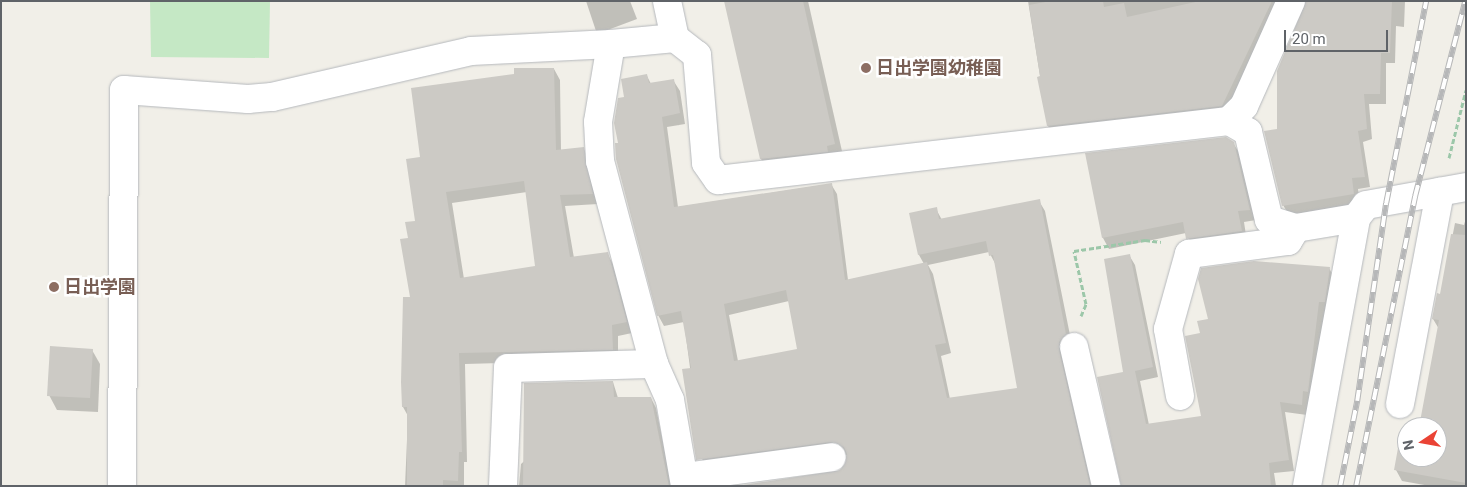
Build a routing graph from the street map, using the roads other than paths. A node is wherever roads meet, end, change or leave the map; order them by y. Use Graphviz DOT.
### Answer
graph roads {
  1 [pos="667,1"];
  2 [pos="1290,1"];
  3 [pos="675,38"];
  4 [pos="611,44"];
  5 [pos="1229,120"];
  6 [pos="1453,190"];
  7 [pos="1356,218"];
  8 [pos="1296,228"];
  9 [pos="1074,347"];
  10 [pos="654,364"];
  11 [pos="1180,396"];
  12 [pos="1400,404"];
  13 [pos="832,457"];
  14 [pos="685,481"];
  15 [pos="122,486"];
  16 [pos="503,486"];
  17 [pos="1106,486"];
  18 [pos="1307,486"];
  1 -- 3 [label="street"];
  2 -- 5 [label="street"];
  3 -- 4 [label="street"];
  3 -- 5 [label="street"];
  4 -- 10 [label="street"];
  4 -- 15 [label="street"];
  5 -- 8 [label="street"];
  6 -- 7 [label="street"];
  6 -- 12 [label="street"];
  7 -- 8 [label="street"];
  7 -- 18 [label="street"];
  8 -- 11 [label="street"];
  9 -- 17 [label="street"];
  10 -- 14 [label="street"];
  10 -- 16 [label="street"];
  13 -- 14 [label="street"];
}
